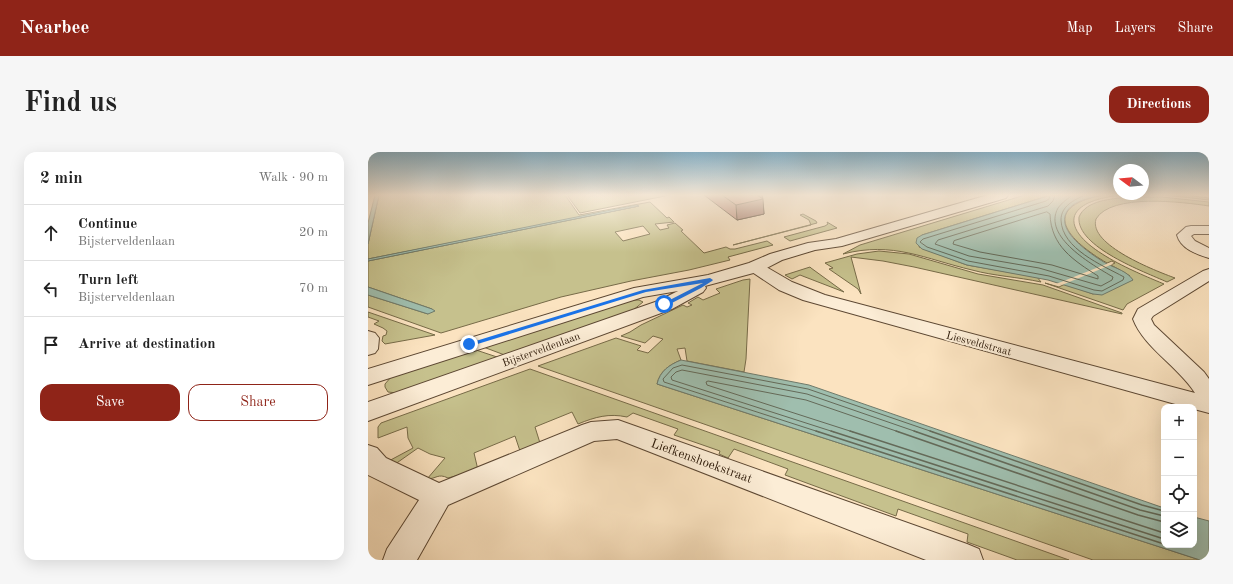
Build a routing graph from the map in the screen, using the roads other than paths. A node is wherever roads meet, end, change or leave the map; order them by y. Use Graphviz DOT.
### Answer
graph roads {
  1 [pos="937,214"];
  2 [pos="1209,230"];
  3 [pos="1209,253"];
  4 [pos="756,266"];
  5 [pos="1209,274"];
  6 [pos="710,280"];
  7 [pos="368,337"];
  8 [pos="368,349"];
  9 [pos="368,377"];
  10 [pos="1209,398"];
  11 [pos="1209,405"];
  12 [pos="368,412"];
  13 [pos="368,456"];
  14 [pos="438,496"];
  15 [pos="399,560"];
  16 [pos="967,560"];
  1 -- 4 [label="street, Bijsterveldenlaan"];
  2 -- 3 [label="street"];
  4 -- 6 [label="street, Bijsterveldenlaan"];
  4 -- 11 [label="street, Liesveldstraat"];
  5 -- 10 [label="street"];
  6 -- 9 [label="street, Bijsterveldenlaan"];
  6 -- 12 [label="street, Bijsterveldenlaan"];
  7 -- 8 [label="street"];
  13 -- 14 [label="street"];
  14 -- 15 [label="street"];
  14 -- 16 [label="street, Liefkenshoekstraat"];
}
